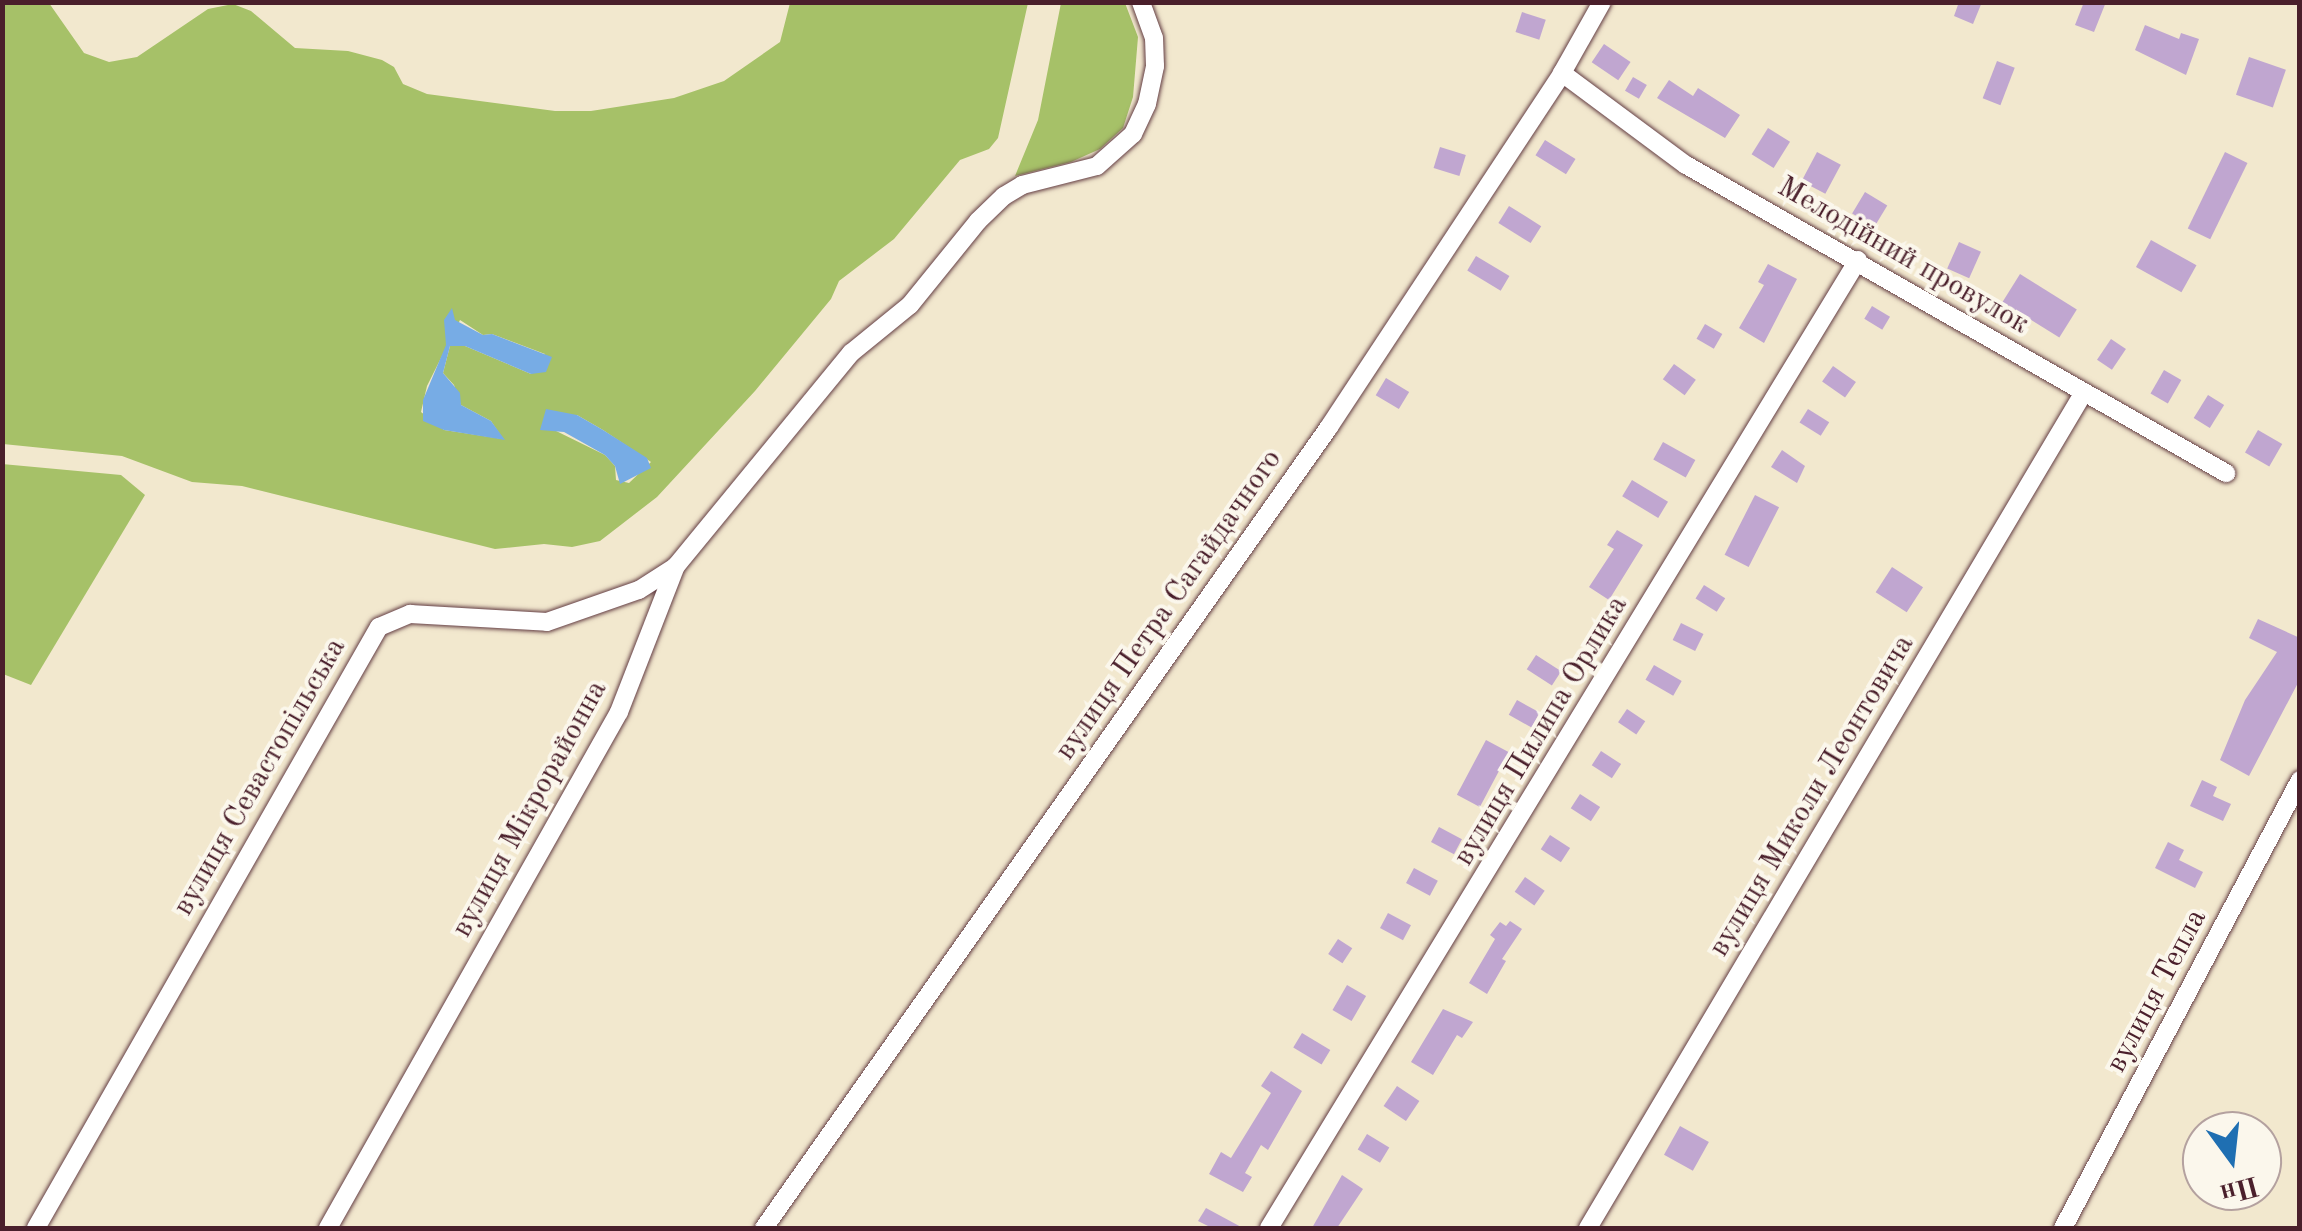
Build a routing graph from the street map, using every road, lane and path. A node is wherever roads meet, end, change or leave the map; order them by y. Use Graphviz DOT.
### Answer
graph roads {
  1 [pos="1141,2"];
  2 [pos="1602,2"];
  3 [pos="1562,74"];
  4 [pos="1858,260"];
  5 [pos="2084,392"];
  6 [pos="2226,473"];
  7 [pos="676,566"];
  8 [pos="2300,780"];
  9 [pos="36,1228"];
  10 [pos="328,1228"];
  11 [pos="764,1228"];
  12 [pos="1269,1228"];
  13 [pos="1588,1228"];
  14 [pos="2062,1228"];
  1 -- 7 [label="street, вулиця Мікрорайонна"];
  2 -- 3 [label="street, вулиця Петра Сагайдачного"];
  3 -- 4 [label="street, Мелодійний провулок"];
  3 -- 11 [label="street, вулиця Петра Сагайдачного"];
  4 -- 5 [label="street, Мелодійний провулок"];
  4 -- 12 [label="street, вулиця Пилипа Орлика"];
  5 -- 6 [label="street, Мелодійний провулок"];
  5 -- 13 [label="street, вулиця Миколи Леонтовича"];
  7 -- 9 [label="street, вулиця Севастопільська"];
  7 -- 10 [label="street, вулиця Мікрорайонна"];
  8 -- 14 [label="street, вулиця Тепла"];
}
